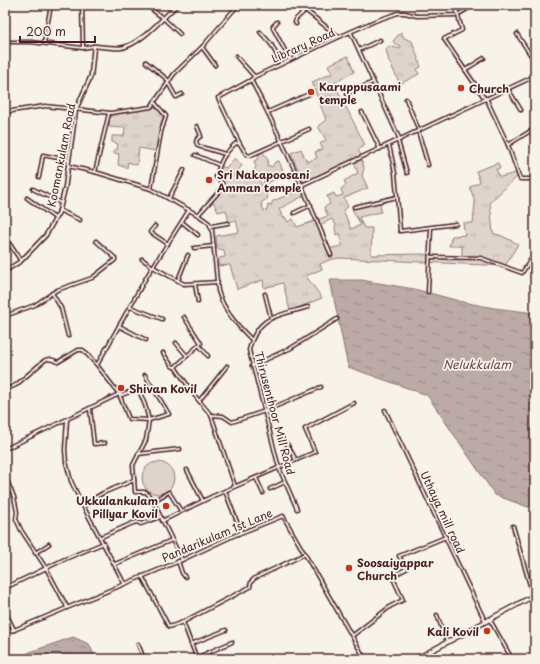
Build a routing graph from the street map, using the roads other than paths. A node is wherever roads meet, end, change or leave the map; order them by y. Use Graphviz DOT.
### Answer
graph roads {
  1 [pos="51,5"];
  2 [pos="82,5"];
  3 [pos="146,5"];
  4 [pos="177,5"];
  5 [pos="238,5"];
  6 [pos="300,5"];
  7 [pos="455,5"];
  8 [pos="474,5"];
  9 [pos="306,10"];
  10 [pos="457,15"];
  11 [pos="163,18"];
  12 [pos="278,22"];
  13 [pos="296,24"];
  14 [pos="260,32"];
  15 [pos="351,33"];
  16 [pos="180,34"];
  17 [pos="517,34"];
  18 [pos="339,37"];
  19 [pos="380,40"];
  20 [pos="5,42"];
  21 [pos="44,43"];
  22 [pos="94,46"];
  23 [pos="202,47"];
  24 [pos="83,48"];
  25 [pos="359,50"];
  26 [pos="236,56"];
  27 [pos="484,58"];
  28 [pos="290,60"];
  29 [pos="146,62"];
  30 [pos="535,62"];
  31 [pos="281,64"];
  32 [pos="215,65"];
  33 [pos="465,70"];
  34 [pos="254,76"];
  35 [pos="535,76"];
  36 [pos="251,80"];
  37 [pos="168,82"];
  38 [pos="373,82"];
  39 [pos="508,89"];
  40 [pos="182,94"];
  41 [pos="309,94"];
  42 [pos="347,94"];
  43 [pos="406,99"];
  44 [pos="485,99"];
  45 [pos="154,102"];
  46 [pos="76,109"];
  47 [pos="521,110"];
  48 [pos="5,112"];
  49 [pos="268,112"];
  50 [pos="362,112"];
  51 [pos="108,113"];
  52 [pos="197,126"];
  53 [pos="535,128"];
  54 [pos="309,129"];
  55 [pos="419,131"];
  56 [pos="399,141"];
  57 [pos="282,142"];
  58 [pos="240,144"];
  59 [pos="389,145"];
  60 [pos="508,145"];
  61 [pos="380,149"];
  62 [pos="225,154"];
  63 [pos="195,155"];
  64 [pos="68,160"];
  65 [pos="219,164"];
  66 [pos="428,165"];
  67 [pos="68,166"];
  68 [pos="184,170"];
  69 [pos="96,172"];
  70 [pos="407,173"];
  71 [pos="39,177"];
  72 [pos="535,179"];
  73 [pos="302,185"];
  74 [pos="33,189"];
  75 [pos="151,189"];
  76 [pos="397,197"];
  77 [pos="27,198"];
  78 [pos="169,198"];
  79 [pos="61,203"];
  80 [pos="310,205"];
  81 [pos="354,207"];
  82 [pos="59,210"];
  83 [pos="188,210"];
  84 [pos="294,213"];
  85 [pos="198,215"];
  86 [pos="56,218"];
  87 [pos="80,220"];
  88 [pos="182,222"];
  89 [pos="228,222"];
  90 [pos="456,224"];
  91 [pos="155,226"];
  92 [pos="212,226"];
  93 [pos="431,228"];
  94 [pos="198,235"];
  95 [pos="5,237"];
  96 [pos="96,241"];
  97 [pos="168,244"];
  98 [pos="214,246"];
  99 [pos="194,248"];
  100 [pos="535,253"];
  101 [pos="188,255"];
  102 [pos="331,256"];
  103 [pos="431,257"];
  104 [pos="142,259"];
  105 [pos="21,261"];
  106 [pos="153,267"];
  107 [pos="5,271"];
  108 [pos="178,280"];
  109 [pos="218,282"];
  110 [pos="195,284"];
  111 [pos="428,292"];
  112 [pos="52,293"];
  113 [pos="265,294"];
  114 [pos="198,302"];
  115 [pos="130,307"];
  116 [pos="308,307"];
  117 [pos="5,316"];
  118 [pos="184,317"];
  119 [pos="270,318"];
  120 [pos="162,319"];
  121 [pos="337,319"];
  122 [pos="119,326"];
  123 [pos="68,336"];
  124 [pos="251,339"];
  125 [pos="146,340"];
  126 [pos="176,343"];
  127 [pos="199,345"];
  128 [pos="163,353"];
  129 [pos="187,356"];
  130 [pos="208,356"];
  131 [pos="97,364"];
  132 [pos="227,366"];
  133 [pos="252,366"];
  134 [pos="175,367"];
  135 [pos="145,375"];
  136 [pos="321,387"];
  137 [pos="5,390"];
  138 [pos="118,394"];
  139 [pos="199,401"];
  140 [pos="354,403"];
  141 [pos="90,409"];
  142 [pos="385,410"];
  143 [pos="265,411"];
  144 [pos="211,416"];
  145 [pos="67,420"];
  146 [pos="149,420"];
  147 [pos="105,443"];
  148 [pos="287,444"];
  149 [pos="5,449"];
  150 [pos="180,449"];
  151 [pos="138,454"];
  152 [pos="296,460"];
  153 [pos="279,468"];
  154 [pos="187,470"];
  155 [pos="5,476"];
  156 [pos="256,478"];
  157 [pos="134,480"];
  158 [pos="285,482"];
  159 [pos="235,486"];
  160 [pos="270,489"];
  161 [pos="225,491"];
  162 [pos="263,493"];
  163 [pos="153,501"];
  164 [pos="203,501"];
  165 [pos="82,505"];
  166 [pos="297,509"];
  167 [pos="181,511"];
  168 [pos="160,517"];
  169 [pos="162,521"];
  170 [pos="512,526"];
  171 [pos="241,532"];
  172 [pos="100,537"];
  173 [pos="446,537"];
  174 [pos="172,540"];
  175 [pos="49,544"];
  176 [pos="104,544"];
  177 [pos="35,553"];
  178 [pos="305,554"];
  179 [pos="182,560"];
  180 [pos="178,561"];
  181 [pos="115,564"];
  182 [pos="46,568"];
  183 [pos="142,576"];
  184 [pos="185,577"];
  185 [pos="124,583"];
  186 [pos="5,588"];
  187 [pos="534,596"];
  188 [pos="67,607"];
  189 [pos="5,612"];
  190 [pos="437,615"];
  191 [pos="490,620"];
  192 [pos="183,622"];
  193 [pos="486,622"];
  194 [pos="14,630"];
  195 [pos="226,630"];
  196 [pos="5,631"];
  197 [pos="352,636"];
  198 [pos="232,642"];
  199 [pos="447,642"];
  200 [pos="138,644"];
  201 [pos="191,644"];
  202 [pos="196,658"];
  203 [pos="144,659"];
  204 [pos="365,659"];
  205 [pos="416,659"];
  206 [pos="512,659"];
  1 -- 21 [label="street"];
  2 -- 24 [label="street"];
  3 -- 11 [label="street"];
  4 -- 11 [label="street"];
  5 -- 23 [label="street"];
  6 -- 9 [label="street"];
  7 -- 10 [label="street"];
  8 -- 10 [label="street, Library Road"];
  9 -- 13 [label="street"];
  9 -- 18 [label="street"];
  10 -- 15 [label="street, Library Road"];
  10 -- 33 [label="street"];
  11 -- 16 [label="street"];
  11 -- 22 [label="street"];
  12 -- 28 [label="street"];
  14 -- 31 [label="street"];
  15 -- 18 [label="street, Library Road"];
  15 -- 25 [label="street"];
  17 -- 30 [label="street"];
  18 -- 28 [label="street, Library Road"];
  19 -- 25 [label="street"];
  20 -- 21 [label="street"];
  21 -- 24 [label="street"];
  22 -- 24 [label="street"];
  22 -- 46 [label="street, Koomankulam Road"];
  23 -- 32 [label="street"];
  23 -- 37 [label="street"];
  25 -- 38 [label="street"];
  26 -- 34 [label="street"];
  27 -- 33 [label="street"];
  28 -- 31 [label="street, Library Road"];
  29 -- 37 [label="street"];
  31 -- 34 [label="street, Library Road"];
  33 -- 44 [label="street"];
  34 -- 36 [label="street, Library Road"];
  35 -- 39 [label="street"];
  36 -- 49 [label="street"];
  36 -- 58 [label="street"];
  37 -- 40 [label="street"];
  37 -- 45 [label="street"];
  38 -- 42 [label="street"];
  38 -- 56 [label="street"];
  39 -- 44 [label="street"];
  39 -- 47 [label="street"];
  41 -- 49 [label="street"];
  43 -- 55 [label="street"];
  44 -- 55 [label="street"];
  44 -- 60 [label="street"];
  45 -- 51 [label="street"];
  45 -- 75 [label="street"];
  46 -- 48 [label="street"];
  46 -- 51 [label="street"];
  46 -- 64 [label="street, Koomankulam Road"];
  49 -- 57 [label="street"];
  50 -- 61 [label="street"];
  51 -- 69 [label="street"];
  52 -- 62 [label="street"];
  53 -- 60 [label="street"];
  54 -- 57 [label="street"];
  55 -- 56 [label="street"];
  55 -- 66 [label="street"];
  56 -- 59 [label="street"];
  56 -- 70 [label="street"];
  57 -- 58 [label="street"];
  57 -- 73 [label="street"];
  58 -- 62 [label="street"];
  59 -- 61 [label="street"];
  59 -- 76 [label="street"];
  60 -- 72 [label="street"];
  61 -- 73 [label="street"];
  62 -- 65 [label="street"];
  63 -- 65 [label="street"];
  64 -- 67 [label="street, Koomankulam Road"];
  64 -- 71 [label="street"];
  65 -- 85 [label="street"];
  67 -- 69 [label="street"];
  67 -- 79 [label="street, Koomankulam Road"];
  68 -- 78 [label="street"];
  69 -- 75 [label="street"];
  73 -- 80 [label="street"];
  74 -- 79 [label="street"];
  75 -- 78 [label="street"];
  76 -- 81 [label="street"];
  76 -- 93 [label="street"];
  77 -- 86 [label="street"];
  78 -- 83 [label="street"];
  79 -- 82 [label="street, Koomankulam Road"];
  80 -- 84 [label="street"];
  80 -- 102 [label="street"];
  82 -- 86 [label="street, Koomankulam Road"];
  82 -- 87 [label="street"];
  83 -- 85 [label="street"];
  83 -- 88 [label="street"];
  85 -- 92 [label="street"];
  86 -- 105 [label="street, Koomankulam Road"];
  88 -- 94 [label="street"];
  88 -- 97 [label="street"];
  89 -- 92 [label="street"];
  90 -- 93 [label="street"];
  91 -- 97 [label="street"];
  92 -- 98 [label="street"];
  93 -- 103 [label="street"];
  95 -- 105 [label="street"];
  96 -- 112 [label="street"];
  97 -- 106 [label="street"];
  98 -- 99 [label="street"];
  98 -- 109 [label="street"];
  100 -- 103 [label="street"];
  101 -- 108 [label="street"];
  103 -- 111 [label="street"];
  104 -- 106 [label="street"];
  105 -- 107 [label="street, Koomankulam Road"];
  106 -- 108 [label="street"];
  106 -- 115 [label="street"];
  108 -- 110 [label="street"];
  109 -- 110 [label="street"];
  109 -- 124 [label="street"];
  110 -- 114 [label="street"];
  112 -- 117 [label="street"];
  112 -- 123 [label="street"];
  113 -- 119 [label="street"];
  115 -- 120 [label="street"];
  115 -- 122 [label="street"];
  116 -- 119 [label="street, Thirusenthoor Mill Road"];
  118 -- 127 [label="street"];
  119 -- 124 [label="street, Thirusenthoor Mill Road"];
  121 -- 133 [label="street"];
  122 -- 125 [label="street"];
  122 -- 131 [label="street"];
  124 -- 133 [label="street, Thirusenthoor Mill Road"];
  126 -- 129 [label="street"];
  127 -- 129 [label="street"];
  127 -- 130 [label="street"];
  128 -- 134 [label="street"];
  129 -- 134 [label="street"];
  131 -- 137 [label="street"];
  131 -- 138 [label="street"];
  132 -- 139 [label="street"];
  133 -- 143 [label="street, Thirusenthoor Mill Road"];
  134 -- 139 [label="street"];
  135 -- 146 [label="street"];
  136 -- 143 [label="street"];
  138 -- 141 [label="street"];
  138 -- 146 [label="street"];
  138 -- 146 [label="street"];
  139 -- 144 [label="street"];
  140 -- 152 [label="street"];
  141 -- 145 [label="street"];
  141 -- 147 [label="street"];
  142 -- 173 [label="street, Uthaya mill road"];
  143 -- 144 [label="street"];
  143 -- 153 [label="street, Thirusenthoor Mill Road"];
  144 -- 159 [label="street"];
  145 -- 149 [label="street"];
  145 -- 165 [label="street"];
  146 -- 151 [label="street"];
  148 -- 152 [label="street"];
  150 -- 151 [label="street"];
  151 -- 157 [label="street"];
  152 -- 153 [label="street"];
  153 -- 156 [label="street"];
  153 -- 158 [label="street, Thirusenthoor Mill Road"];
  154 -- 164 [label="street"];
  155 -- 177 [label="street"];
  156 -- 159 [label="street"];
  156 -- 162 [label="street"];
  157 -- 163 [label="street"];
  157 -- 165 [label="street"];
  158 -- 160 [label="street"];
  158 -- 166 [label="street, Thirusenthoor Mill Road"];
  159 -- 161 [label="street"];
  161 -- 164 [label="street"];
  161 -- 171 [label="street"];
  163 -- 167 [label="street"];
  163 -- 168 [label="street"];
  164 -- 167 [label="street"];
  165 -- 172 [label="street"];
  167 -- 169 [label="street"];
  168 -- 169 [label="street"];
  168 -- 172 [label="street"];
  169 -- 174 [label="street"];
  170 -- 187 [label="street"];
  171 -- 178 [label="street, Pandarikulam 1st Lane"];
  171 -- 179 [label="street, Pandarikulam 1st Lane"];
  172 -- 176 [label="street"];
  173 -- 193 [label="street, Uthaya mill road"];
  173 -- 197 [label="street"];
  174 -- 179 [label="street"];
  174 -- 181 [label="street"];
  175 -- 177 [label="street"];
  176 -- 181 [label="street"];
  176 -- 182 [label="street"];
  177 -- 182 [label="street"];
  178 -- 192 [label="street"];
  178 -- 197 [label="street, Pandarikulam 1st Lane"];
  179 -- 180 [label="street, Pandarikulam 1st Lane"];
  180 -- 183 [label="street, Pandarikulam 1st Lane"];
  180 -- 184 [label="street"];
  181 -- 185 [label="street"];
  182 -- 186 [label="street"];
  182 -- 188 [label="street"];
  183 -- 185 [label="street, Pandarikulam 1st Lane"];
  183 -- 192 [label="street"];
  185 -- 188 [label="street, Pandarikulam 1st Lane"];
  187 -- 191 [label="highway"];
  188 -- 194 [label="street, Pandarikulam 1st Lane"];
  189 -- 194 [label="street"];
  190 -- 199 [label="street"];
  191 -- 193 [label="highway"];
  191 -- 206 [label="street"];
  192 -- 201 [label="street"];
  193 -- 199 [label="highway"];
  194 -- 196 [label="street, Pandarikulam 1st Lane"];
  195 -- 201 [label="street"];
  197 -- 204 [label="street, Pandarikulam 1st Lane"];
  198 -- 202 [label="street"];
  199 -- 205 [label="highway"];
  200 -- 203 [label="street"];
  201 -- 202 [label="street"];
}
